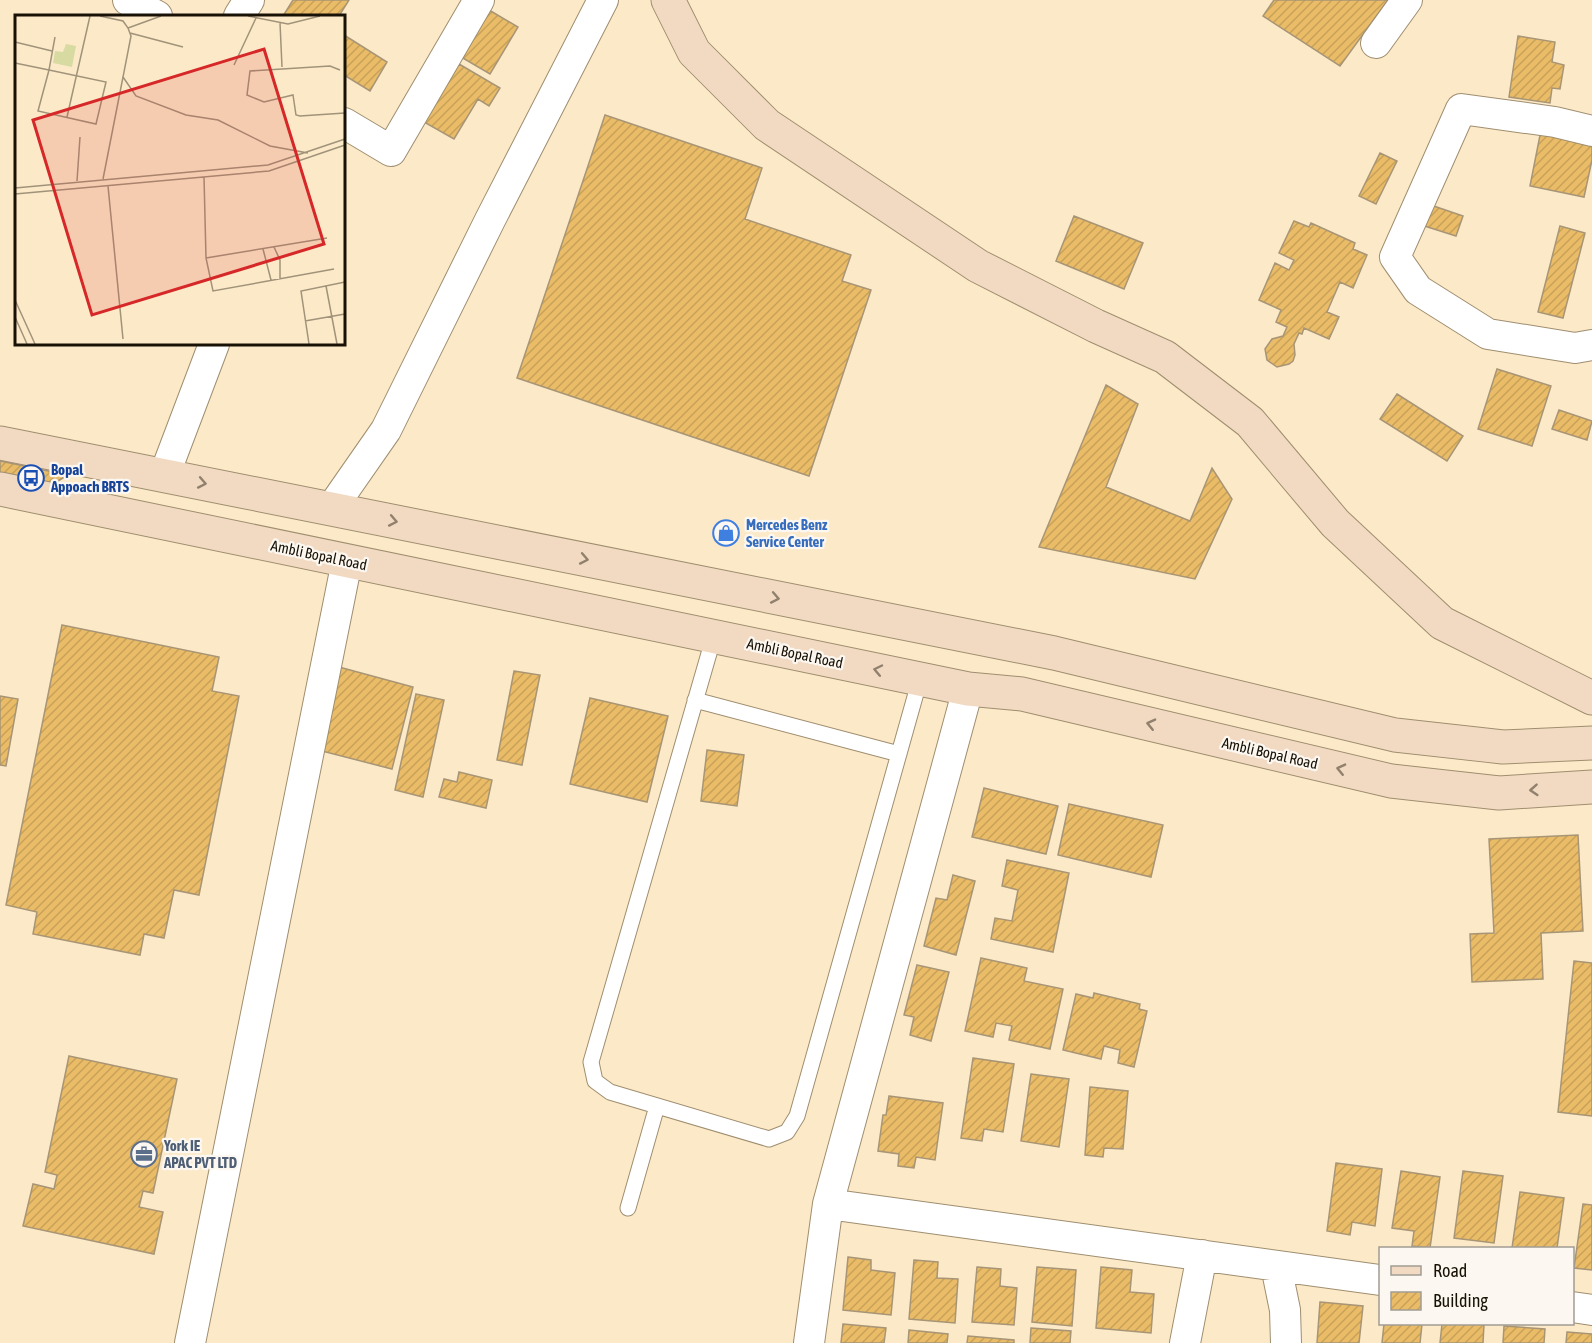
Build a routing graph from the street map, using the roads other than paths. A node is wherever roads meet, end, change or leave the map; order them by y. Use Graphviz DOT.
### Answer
graph roads {
  1 [pos="128,0"];
  2 [pos="249,0"];
  3 [pos="479,0"];
  4 [pos="603,0"];
  5 [pos="668,0"];
  6 [pos="1407,0"];
  7 [pos="155,15"];
  8 [pos="240,15"];
  9 [pos="1376,43"];
  10 [pos="345,124"];
  11 [pos="1592,131"];
  12 [pos="214,345"];
  13 [pos="1592,345"];
  14 [pos="0,443"];
  15 [pos="164,476"];
  16 [pos="0,489"];
  17 [pos="331,509"];
  18 [pos="347,561"];
  19 [pos="714,636"];
  20 [pos="920,679"];
  21 [pos="968,689"];
  22 [pos="1592,698"];
  23 [pos="695,700"];
  24 [pos="1592,743"];
  25 [pos="899,754"];
  26 [pos="1592,787"];
  27 [pos="657,1106"];
  28 [pos="828,1204"];
  29 [pos="628,1208"];
  30 [pos="1202,1256"];
  31 [pos="1276,1266"];
  32 [pos="1379,1280"];
  33 [pos="1574,1307"];
  34 [pos="1592,1310"];
  35 [pos="190,1343"];
  36 [pos="809,1343"];
  37 [pos="1185,1343"];
  38 [pos="1286,1343"];
  1 -- 7 [label="street"];
  2 -- 8 [label="street"];
  3 -- 10 [label="street"];
  4 -- 17 [label="street"];
  5 -- 22 [label="street"];
  6 -- 9 [label="street"];
  11 -- 13 [label="street"];
  12 -- 15 [label="street"];
  14 -- 15 [label="street"];
  15 -- 17 [label="street, one-way"];
  16 -- 18 [label="street, Ambli Bopal Road"];
  17 -- 24 [label="street, one-way"];
  18 -- 19 [label="street, Ambli Bopal Road"];
  18 -- 35 [label="street"];
  20 -- 19 [label="street, Ambli Bopal Road, one-way"];
  19 -- 23 [label="lane"];
  20 -- 21 [label="street, Ambli Bopal Road"];
  20 -- 25 [label="lane"];
  26 -- 21 [label="street, Ambli Bopal Road, one-way"];
  21 -- 28 [label="street"];
  23 -- 25 [label="lane"];
  23 -- 27 [label="lane"];
  25 -- 27 [label="lane"];
  27 -- 29 [label="lane"];
  28 -- 30 [label="street"];
  28 -- 36 [label="street"];
  30 -- 31 [label="street"];
  30 -- 37 [label="street"];
  31 -- 32 [label="street"];
  31 -- 38 [label="street"];
  33 -- 34 [label="street"];
}
